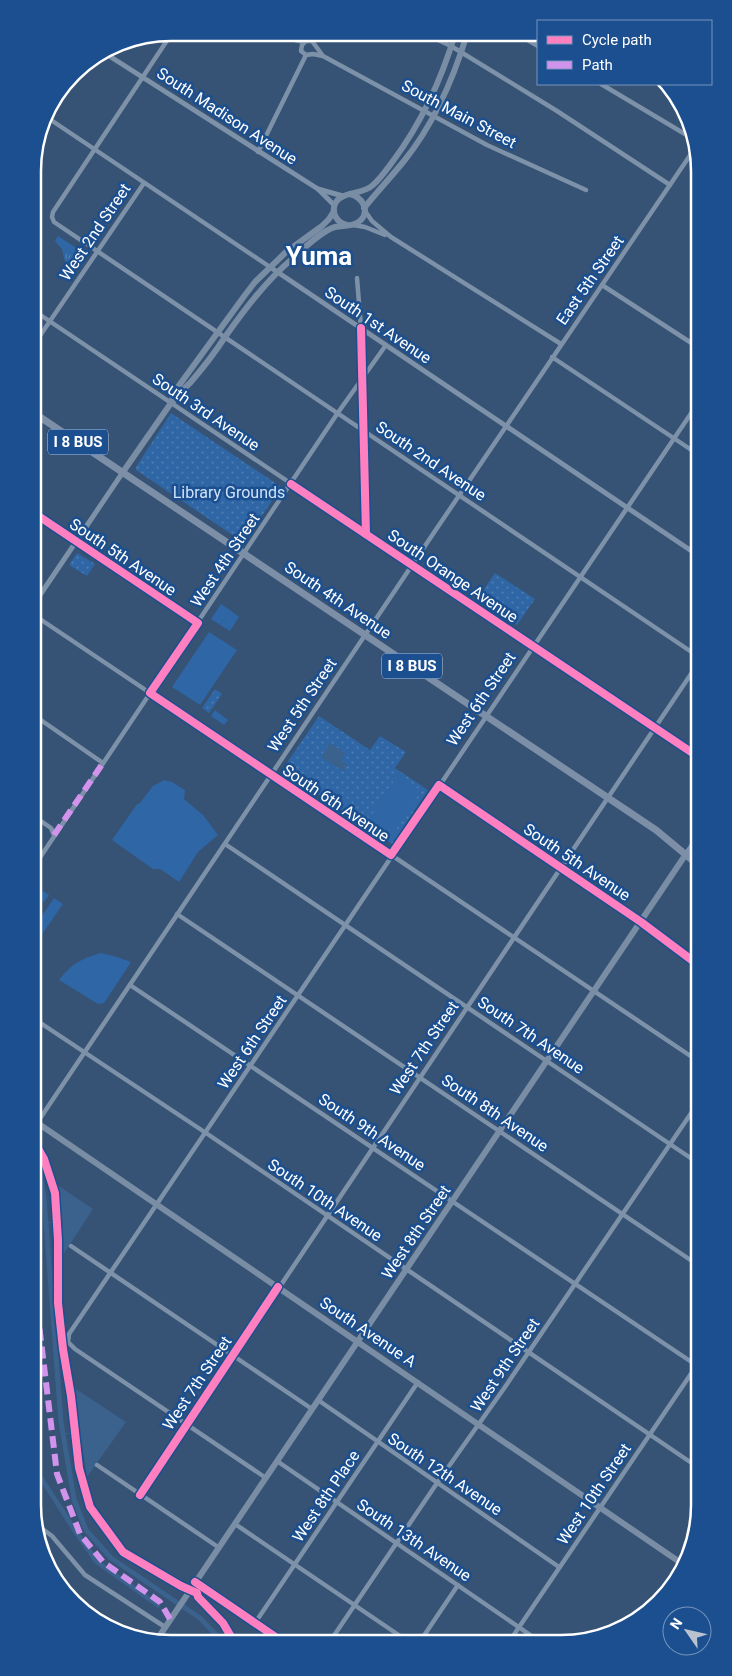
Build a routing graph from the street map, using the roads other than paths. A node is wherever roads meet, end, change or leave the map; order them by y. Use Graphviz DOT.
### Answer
graph roads {
  1 [pos="312,41"];
  2 [pos="441,41"];
  3 [pos="453,41"];
  4 [pos="464,41"];
  5 [pos="166,42"];
  6 [pos="296,42"];
  7 [pos="304,42"];
  8 [pos="451,46"];
  9 [pos="316,48"];
  10 [pos="301,49"];
  11 [pos="461,52"];
  12 [pos="313,54"];
  13 [pos="306,55"];
  14 [pos="323,56"];
  15 [pos="111,57"];
  16 [pos="143,77"];
  17 [pos="603,85"];
  18 [pos="425,112"];
  19 [pos="434,116"];
  20 [pos="51,120"];
  21 [pos="685,134"];
  22 [pos="95,150"];
  23 [pos="258,152"];
  24 [pos="690,155"];
  25 [pos="144,183"];
  26 [pos="670,185"];
  27 [pos="318,189"];
  28 [pos="586,190"];
  29 [pos="347,195"];
  30 [pos="334,208"];
  31 [pos="364,210"];
  32 [pos="350,225"];
  33 [pos="391,237"];
  34 [pos="97,252"];
  35 [pos="270,267"];
  36 [pos="277,272"];
  37 [pos="357,278"];
  38 [pos="602,286"];
  39 [pos="42,316"];
  40 [pos="50,321"];
  41 [pos="361,328"];
  42 [pos="42,333"];
  43 [pos="217,333"];
  44 [pos="225,338"];
  45 [pos="691,343"];
  46 [pos="561,344"];
  47 [pos="386,346"];
  48 [pos="552,357"];
  49 [pos="363,379"];
  50 [pos="171,403"];
  51 [pos="338,414"];
  52 [pos="691,414"];
  53 [pos="42,418"];
  54 [pos="506,426"];
  55 [pos="364,432"];
  56 [pos="674,438"];
  57 [pos="691,449"];
  58 [pos="123,472"];
  59 [pos="291,484"];
  60 [pos="459,496"];
  61 [pos="627,508"];
  62 [pos="42,519"];
  63 [pos="366,534"];
  64 [pos="76,542"];
  65 [pos="691,550"];
  66 [pos="244,554"];
  67 [pos="412,565"];
  68 [pos="580,576"];
  69 [pos="42,593"];
  70 [pos="42,620"];
  71 [pos="198,623"];
  72 [pos="366,635"];
  73 [pos="532,647"];
  74 [pos="691,651"];
  75 [pos="691,673"];
  76 [pos="150,693"];
  77 [pos="486,716"];
  78 [pos="42,721"];
  79 [pos="654,728"];
  80 [pos="691,752"];
  81 [pos="103,763"];
  82 [pos="271,775"];
  83 [pos="439,785"];
  84 [pos="607,798"];
  85 [pos="42,821"];
  86 [pos="54,835"];
  87 [pos="225,844"];
  88 [pos="690,847"];
  89 [pos="686,854"];
  90 [pos="41,855"];
  91 [pos="391,855"];
  92 [pos="690,858"];
  93 [pos="560,868"];
  94 [pos="177,914"];
  95 [pos="640,922"];
  96 [pos="345,925"];
  97 [pos="513,937"];
  98 [pos="690,959"];
  99 [pos="130,984"];
  100 [pos="594,992"];
  101 [pos="298,995"];
  102 [pos="467,1007"];
  103 [pos="41,1024"];
  104 [pos="84,1053"];
  105 [pos="690,1056"];
  106 [pos="547,1061"];
  107 [pos="251,1066"];
  108 [pos="419,1077"];
  109 [pos="690,1114"];
  110 [pos="41,1115"];
  111 [pos="41,1127"];
  112 [pos="500,1131"];
  113 [pos="206,1134"];
  114 [pos="670,1144"];
  115 [pos="372,1147"];
  116 [pos="690,1158"];
  117 [pos="453,1202"];
  118 [pos="157,1205"];
  119 [pos="623,1214"];
  120 [pos="326,1216"];
  121 [pos="71,1246"];
  122 [pos="690,1260"];
  123 [pos="407,1270"];
  124 [pos="111,1273"];
  125 [pos="576,1284"];
  126 [pos="278,1287"];
  127 [pos="358,1342"];
  128 [pos="528,1353"];
  129 [pos="233,1355"];
  130 [pos="690,1360"];
  131 [pos="690,1377"];
  132 [pos="418,1382"];
  133 [pos="318,1400"];
  134 [pos="312,1409"];
  135 [pos="186,1424"];
  136 [pos="480,1425"];
  137 [pos="650,1435"];
  138 [pos="377,1442"];
  139 [pos="277,1461"];
  140 [pos="690,1462"];
  141 [pos="97,1465"];
  142 [pos="266,1478"];
  143 [pos="437,1483"];
  144 [pos="140,1495"];
  145 [pos="337,1502"];
  146 [pos="600,1508"];
  147 [pos="235,1524"];
  148 [pos="44,1530"];
  149 [pos="396,1543"];
  150 [pos="218,1547"];
  151 [pos="678,1561"];
  152 [pos="295,1565"];
  153 [pos="559,1567"];
  154 [pos="195,1582"];
  155 [pos="458,1585"];
  156 [pos="355,1604"];
  157 [pos="255,1623"];
  158 [pos="165,1627"];
  159 [pos="519,1627"];
  160 [pos="160,1634"];
  161 [pos="273,1635"];
  162 [pos="334,1635"];
  163 [pos="399,1635"];
  164 [pos="424,1635"];
  165 [pos="514,1635"];
  166 [pos="530,1635"];
  1 -- 9 [label="street"];
  2 -- 8 [label="street"];
  3 -- 8 [label="main road"];
  4 -- 11 [label="main road"];
  5 -- 16 [label="street"];
  6 -- 10 [label="street"];
  7 -- 10 [label="street"];
  8 -- 11 [label="street"];
  8 -- 18 [label="main road"];
  9 -- 12 [label="street"];
  9 -- 14 [label="street, South Main Street"];
  10 -- 13 [label="street"];
  11 -- 19 [label="main road"];
  11 -- 26 [label="street"];
  12 -- 13 [label="street"];
  12 -- 14 [label="street, South Main Street"];
  13 -- 23 [label="street"];
  14 -- 18 [label="street, South Main Street"];
  15 -- 16 [label="street, South Madison Avenue"];
  16 -- 22 [label="street"];
  16 -- 23 [label="street, South Madison Avenue"];
  17 -- 21 [label="street"];
  18 -- 19 [label="street, South Main Street"];
  18 -- 29 [label="main road"];
  19 -- 28 [label="street, South Main Street"];
  19 -- 31 [label="main road"];
  20 -- 22 [label="street, South 1st Avenue"];
  22 -- 25 [label="street, South 1st Avenue"];
  22 -- 34 [label="street, South 2nd Avenue"];
  23 -- 27 [label="street, South Madison Avenue"];
  24 -- 26 [label="street, East 5th Street"];
  25 -- 34 [label="street, West 2nd Street"];
  25 -- 35 [label="street, South 1st Avenue"];
  26 -- 38 [label="street, East 5th Street"];
  27 -- 29 [label="street"];
  27 -- 30 [label="street, South Madison Avenue"];
  29 -- 30 [label="main road"];
  29 -- 31 [label="main road"];
  30 -- 32 [label="main road"];
  30 -- 35 [label="main road"];
  31 -- 32 [label="main road"];
  31 -- 33 [label="street"];
  32 -- 33 [label="street"];
  32 -- 36 [label="main road"];
  33 -- 46 [label="street"];
  34 -- 40 [label="street, West 2nd Street"];
  34 -- 43 [label="street, South 2nd Avenue"];
  35 -- 36 [label="street, South 1st Avenue"];
  35 -- 43 [label="main road"];
  36 -- 41 [label="street, South 1st Avenue"];
  36 -- 44 [label="main road"];
  37 -- 41 [label="street, South Orange Avenue"];
  38 -- 45 [label="street"];
  38 -- 46 [label="street, East 5th Street"];
  39 -- 40 [label="street, South 3rd Avenue"];
  40 -- 42 [label="street, West 2nd Street"];
  40 -- 50 [label="street, South 3rd Avenue"];
  41 -- 47 [label="street, South 1st Avenue"];
  41 -- 49 [label="street, South Orange Avenue"];
  43 -- 44 [label="street, South 2nd Avenue"];
  43 -- 50 [label="main road"];
  44 -- 50 [label="main road"];
  44 -- 51 [label="street, South 2nd Avenue"];
  46 -- 48 [label="street, East 5th Street"];
  47 -- 49 [label="street, West 4th Street"];
  47 -- 54 [label="street, South 1st Avenue"];
  48 -- 54 [label="street, East 5th Street"];
  48 -- 56 [label="street"];
  49 -- 51 [label="street, West 4th Street"];
  49 -- 55 [label="street, South Orange Avenue"];
  50 -- 58 [label="main road"];
  50 -- 59 [label="street, South 3rd Avenue"];
  51 -- 55 [label="street, South 2nd Avenue"];
  51 -- 59 [label="street, West 4th Street"];
  52 -- 56 [label="street, West 6th Street"];
  53 -- 58 [label="main road, South 4th Avenue / I 8 BUS"];
  54 -- 60 [label="street, West 5th Street"];
  54 -- 61 [label="street, South 1st Avenue"];
  55 -- 60 [label="street, South 2nd Avenue"];
  55 -- 63 [label="street, South Orange Avenue"];
  56 -- 57 [label="street"];
  56 -- 61 [label="street, West 6th Street"];
  58 -- 64 [label="street"];
  58 -- 66 [label="main road, South 4th Avenue / I 8 BUS"];
  59 -- 63 [label="street, South 3rd Avenue"];
  59 -- 66 [label="street, West 4th Street"];
  60 -- 67 [label="street, West 5th Street"];
  60 -- 68 [label="street, South 2nd Avenue"];
  61 -- 65 [label="street, South 1st Avenue"];
  61 -- 68 [label="street, West 6th Street"];
  62 -- 64 [label="street, South 5th Avenue"];
  63 -- 67 [label="street, South Orange Avenue"];
  64 -- 69 [label="street"];
  64 -- 71 [label="street, South 5th Avenue"];
  66 -- 71 [label="street, West 4th Street"];
  66 -- 72 [label="main road, South 4th Avenue / I 8 BUS"];
  67 -- 72 [label="street, West 5th Street"];
  67 -- 73 [label="street, South Orange Avenue"];
  68 -- 73 [label="street, West 6th Street"];
  68 -- 74 [label="street, South 2nd Avenue"];
  70 -- 76 [label="street, South 6th Avenue"];
  71 -- 76 [label="street, West 4th Street"];
  72 -- 77 [label="main road, South 4th Avenue / I 8 BUS"];
  72 -- 82 [label="street, West 5th Street"];
  73 -- 77 [label="street, West 6th Street"];
  73 -- 79 [label="street, South Orange Avenue"];
  75 -- 79 [label="street, West 7th Street"];
  76 -- 81 [label="street, West 4th Street"];
  76 -- 82 [label="street, South 6th Avenue"];
  77 -- 83 [label="street, West 6th Street"];
  77 -- 84 [label="main road, South 4th Avenue / I 8 BUS"];
  78 -- 81 [label="street"];
  79 -- 80 [label="street, South Orange Avenue"];
  79 -- 84 [label="street, West 7th Street"];
  81 -- 86 [label="street, West 4th Street"];
  82 -- 87 [label="street, West 5th Street"];
  82 -- 91 [label="street, South 6th Avenue"];
  83 -- 91 [label="street, West 6th Street"];
  83 -- 93 [label="street, South 5th Avenue"];
  84 -- 89 [label="main road, South 4th Avenue / I 8 BUS"];
  84 -- 93 [label="street, West 7th Street"];
  85 -- 86 [label="street"];
  86 -- 90 [label="street, West 4th Street"];
  87 -- 94 [label="street, West 5th Street"];
  87 -- 96 [label="street, South 7th Avenue"];
  88 -- 89 [label="street, West 8th Street"];
  89 -- 92 [label="main road, South 4th Avenue / I 8 BUS"];
  89 -- 95 [label="main road, West 8th Street"];
  91 -- 96 [label="street, West 6th Street"];
  91 -- 97 [label="street, South 6th Avenue"];
  93 -- 95 [label="street, South 5th Avenue"];
  93 -- 97 [label="street, West 7th Street"];
  94 -- 99 [label="street, West 5th Street"];
  94 -- 101 [label="street, South 8th Avenue"];
  95 -- 98 [label="street, South 5th Avenue"];
  95 -- 100 [label="main road, West 8th Street"];
  96 -- 101 [label="street, West 6th Street"];
  96 -- 102 [label="street, South 7th Avenue"];
  97 -- 100 [label="street, South 6th Avenue"];
  97 -- 102 [label="street, West 7th Street"];
  99 -- 104 [label="street, West 5th Street"];
  99 -- 107 [label="street, South 9th Avenue"];
  100 -- 105 [label="street, South 6th Avenue"];
  100 -- 106 [label="main road, West 8th Street"];
  101 -- 107 [label="street, West 6th Street"];
  101 -- 108 [label="street, South 8th Avenue"];
  102 -- 106 [label="street, South 7th Avenue"];
  102 -- 108 [label="street, West 7th Street"];
  103 -- 104 [label="street, South 10th Avenue"];
  104 -- 110 [label="street, West 5th Street"];
  104 -- 113 [label="street, South 10th Avenue"];
  106 -- 112 [label="main road, West 8th Street"];
  106 -- 114 [label="street, South 7th Avenue"];
  107 -- 113 [label="street, West 6th Street"];
  107 -- 115 [label="street, South 9th Avenue"];
  108 -- 112 [label="street, South 8th Avenue"];
  108 -- 115 [label="street, West 7th Street"];
  109 -- 114 [label="street, West 9th Street"];
  111 -- 118 [label="main road, South Avenue A"];
  112 -- 117 [label="main road, West 8th Street"];
  112 -- 119 [label="street, South 8th Avenue"];
  113 -- 118 [label="street, West 6th Street"];
  113 -- 120 [label="street, South 10th Avenue"];
  114 -- 116 [label="street, South 7th Avenue"];
  114 -- 119 [label="street, West 9th Street"];
  115 -- 117 [label="street, South 9th Avenue"];
  115 -- 120 [label="street, West 7th Street"];
  117 -- 123 [label="main road, West 8th Street"];
  117 -- 125 [label="street, South 9th Avenue"];
  118 -- 124 [label="street, West 6th Street"];
  118 -- 126 [label="main road, South Avenue A"];
  119 -- 122 [label="street, South 8th Avenue"];
  119 -- 125 [label="street, West 9th Street"];
  120 -- 123 [label="street, South 10th Avenue"];
  120 -- 126 [label="street, West 7th Street"];
  121 -- 124 [label="street"];
  123 -- 127 [label="main road, West 8th Street"];
  123 -- 128 [label="street, South 10th Avenue"];
  124 -- 129 [label="street"];
  124 -- 135 [label="street, West 6th Street"];
  125 -- 128 [label="street, West 9th Street"];
  125 -- 130 [label="street, South 9th Avenue"];
  126 -- 127 [label="main road, South Avenue A"];
  126 -- 129 [label="street, West 7th Street"];
  127 -- 132 [label="main road, South Avenue A"];
  127 -- 133 [label="main road, West 8th Street"];
  128 -- 136 [label="street, West 9th Street"];
  128 -- 137 [label="street, South 10th Avenue"];
  129 -- 134 [label="street"];
  129 -- 135 [label="street, West 7th Street"];
  131 -- 137 [label="street, West 10th Street"];
  132 -- 136 [label="main road, South Avenue A"];
  132 -- 138 [label="street, West 8th Place"];
  133 -- 134 [label="main road, West 8th Street"];
  133 -- 138 [label="street, South 12th Avenue"];
  134 -- 139 [label="main road, West 8th Street"];
  135 -- 142 [label="street"];
  135 -- 144 [label="street, West 7th Street"];
  136 -- 143 [label="street, West 9th Street"];
  136 -- 146 [label="main road, South Avenue A"];
  137 -- 140 [label="street, South 10th Avenue"];
  137 -- 146 [label="street, West 10th Street"];
  138 -- 143 [label="street, South 12th Avenue"];
  138 -- 145 [label="street, West 8th Place"];
  139 -- 142 [label="main road, West 8th Street"];
  139 -- 145 [label="street, South 13th Avenue"];
  141 -- 144 [label="street"];
  142 -- 147 [label="main road, West 8th Street"];
  143 -- 149 [label="street, West 9th Street"];
  143 -- 153 [label="street, South 12th Avenue"];
  144 -- 150 [label="street"];
  145 -- 149 [label="street, South 13th Avenue"];
  145 -- 152 [label="street, West 8th Place"];
  146 -- 151 [label="main road, South Avenue A"];
  146 -- 153 [label="street, West 10th Street"];
  147 -- 150 [label="main road, West 8th Street"];
  147 -- 152 [label="street"];
  148 -- 158 [label="street"];
  149 -- 155 [label="street, South 13th Avenue"];
  149 -- 156 [label="street, West 9th Street"];
  150 -- 154 [label="main road, West 8th Street"];
  152 -- 156 [label="street"];
  152 -- 157 [label="street, West 8th Place"];
  153 -- 159 [label="street, West 10th Street"];
  154 -- 157 [label="street"];
  154 -- 158 [label="main road, West 8th Street"];
  155 -- 159 [label="street, South 13th Avenue"];
  155 -- 164 [label="street"];
  156 -- 162 [label="street, West 9th Street"];
  156 -- 163 [label="street"];
  157 -- 161 [label="street"];
  158 -- 160 [label="main road, West 8th Street"];
  159 -- 165 [label="street, West 10th Street"];
  159 -- 166 [label="street, South 13th Avenue"];
}
